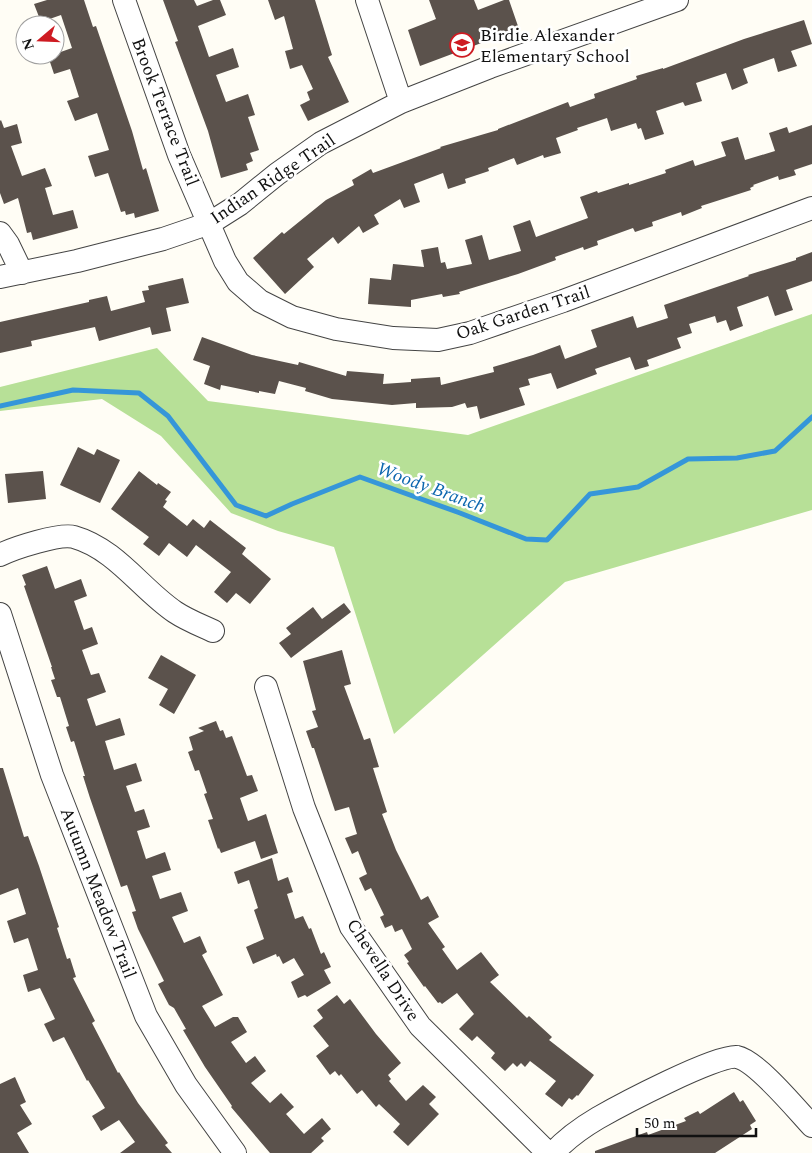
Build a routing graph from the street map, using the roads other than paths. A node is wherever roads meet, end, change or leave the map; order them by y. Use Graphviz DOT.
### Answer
graph roads {
  1 [pos="124,0"];
  2 [pos="367,0"];
  3 [pos="677,0"];
  4 [pos="401,102"];
  5 [pos="812,208"];
  6 [pos="210,223"];
  7 [pos="0,233"];
  8 [pos="11,275"];
  9 [pos="0,555"];
  10 [pos="0,614"];
  11 [pos="213,631"];
  12 [pos="266,687"];
  13 [pos="812,1126"];
  14 [pos="235,1153"];
  15 [pos="548,1153"];
  16 [pos="553,1153"];
  1 -- 6 [label="street, Brook Terrace Trail"];
  2 -- 4 [label="street"];
  3 -- 4 [label="street, Indian Ridge Trail"];
  4 -- 6 [label="street, Indian Ridge Trail"];
  5 -- 6 [label="street, Oak Garden Trail"];
  6 -- 8 [label="street, Indian Ridge Trail"];
  7 -- 8 [label="street"];
  9 -- 11 [label="street"];
  10 -- 14 [label="street, Autumn Meadow Trail"];
  12 -- 15 [label="street, Chevella Drive"];
  13 -- 16 [label="street"];
}
